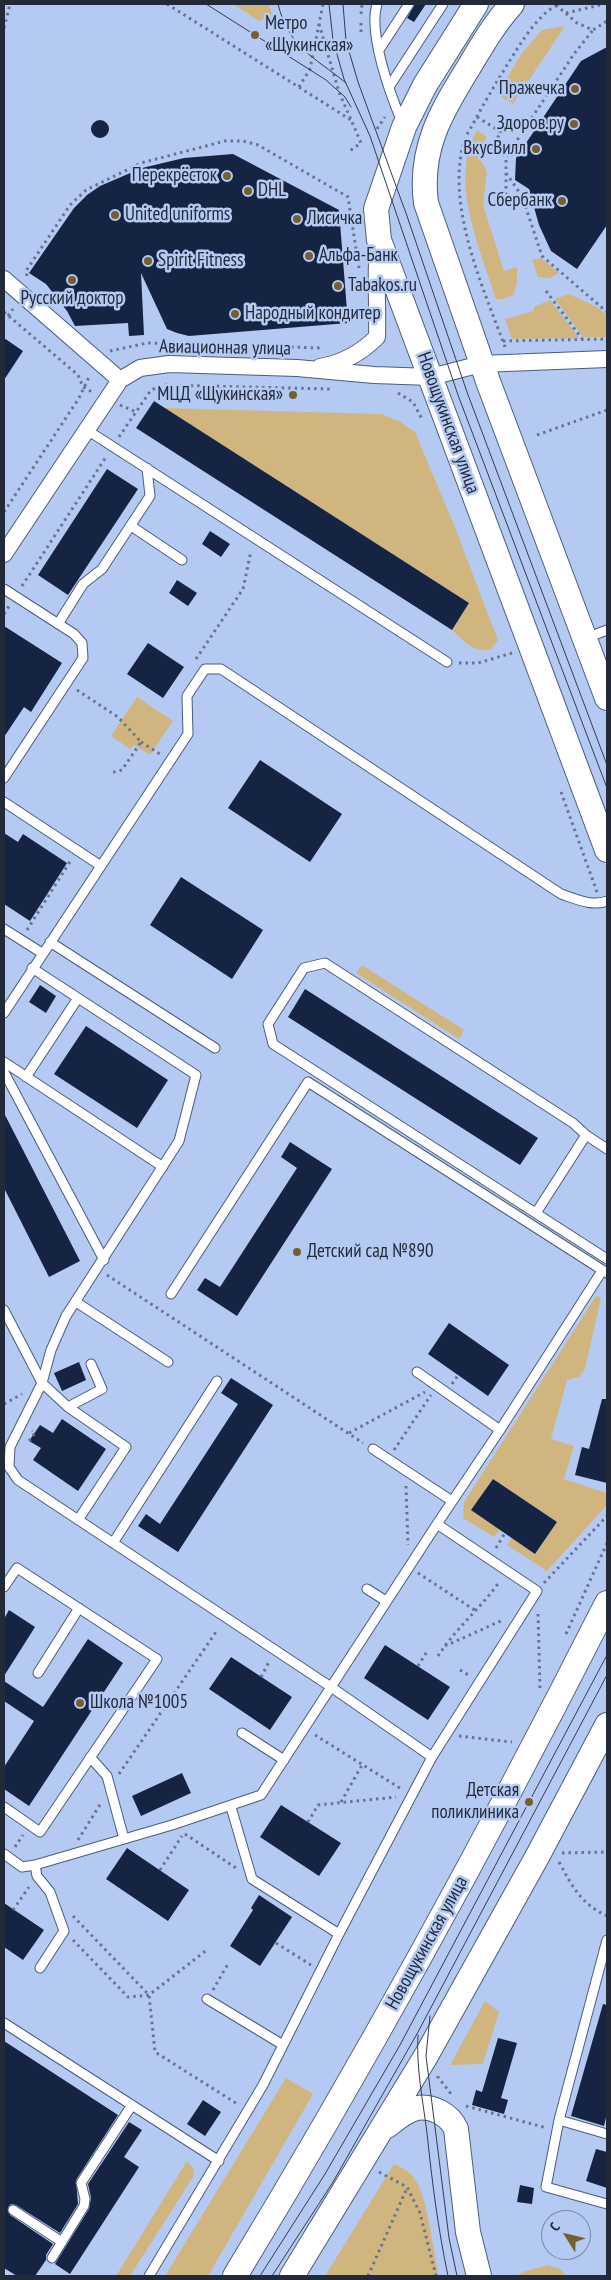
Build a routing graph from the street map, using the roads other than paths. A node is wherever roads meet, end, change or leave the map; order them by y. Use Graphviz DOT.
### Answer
graph roads {
  1 [pos="376,4"];
  2 [pos="409,4"];
  3 [pos="443,4"];
  4 [pos="476,4"];
  5 [pos="512,4"];
  6 [pos="380,50"];
  7 [pos="389,87"];
  8 [pos="396,119"];
  9 [pos="379,240"];
  10 [pos="4,279"];
  11 [pos="607,358"];
  12 [pos="481,364"];
  13 [pos="306,369"];
  14 [pos="431,377"];
  15 [pos="120,380"];
  16 [pos="87,430"];
  17 [pos="148,468"];
  18 [pos="131,526"];
  19 [pos="4,554"];
  20 [pos="182,560"];
  21 [pos="4,589"];
  22 [pos="58,624"];
  23 [pos="596,634"];
  24 [pos="448,662"];
  25 [pos="607,698"];
  26 [pos="4,778"];
  27 [pos="4,802"];
  28 [pos="607,850"];
  29 [pos="100,866"];
  30 [pos="607,901"];
  31 [pos="4,929"];
  32 [pos="50,942"];
  33 [pos="42,953"];
  34 [pos="32,968"];
  35 [pos="78,998"];
  36 [pos="4,1013"];
  37 [pos="216,1048"];
  38 [pos="4,1062"];
  39 [pos="4,1072"];
  40 [pos="26,1077"];
  41 [pos="586,1135"];
  42 [pos="607,1149"];
  43 [pos="163,1167"];
  44 [pos="536,1213"];
  45 [pos="607,1259"];
  46 [pos="104,1260"];
  47 [pos="605,1272"];
  48 [pos="171,1294"];
  49 [pos="76,1302"];
  50 [pos="4,1310"];
  51 [pos="168,1362"];
  52 [pos="91,1364"];
  53 [pos="417,1372"];
  54 [pos="217,1381"];
  55 [pos="42,1383"];
  56 [pos="68,1408"];
  57 [pos="500,1430"];
  58 [pos="373,1449"];
  59 [pos="452,1501"];
  60 [pos="78,1520"];
  61 [pos="437,1524"];
  62 [pos="113,1543"];
  63 [pos="4,1587"];
  64 [pos="367,1589"];
  65 [pos="386,1601"];
  66 [pos="607,1603"];
  67 [pos="79,1608"];
  68 [pos="38,1673"];
  69 [pos="331,1687"];
  70 [pos="607,1725"];
  71 [pos="242,1733"];
  72 [pos="90,1757"];
  73 [pos="432,1757"];
  74 [pos="284,1760"];
  75 [pos="230,1807"];
  76 [pos="4,1808"];
  77 [pos="124,1839"];
  78 [pos="4,1854"];
  79 [pos="35,1864"];
  80 [pos="339,1934"];
  81 [pos="607,1940"];
  82 [pos="40,1968"];
  83 [pos="207,1999"];
  84 [pos="4,2023"];
  85 [pos="282,2045"];
  86 [pos="132,2105"];
  87 [pos="559,2120"];
  88 [pos="382,2130"];
  89 [pos="607,2134"];
  90 [pos="219,2161"];
  91 [pos="607,2204"];
  92 [pos="13,2210"];
  93 [pos="62,2242"];
  94 [pos="52,2258"];
  95 [pos="149,2276"];
  96 [pos="235,2276"];
  97 [pos="292,2276"];
  98 [pos="479,2276"];
  1 -- 6 [label="lane"];
  2 -- 6 [label="lane"];
  3 -- 7 [label="lane"];
  4 -- 8 [label="main road, Новощукинская улица"];
  5 -- 12 [label="main road"];
  6 -- 7 [label="lane"];
  7 -- 8 [label="lane"];
  8 -- 9 [label="main road, Новощукинская улица"];
  9 -- 13 [label="street"];
  9 -- 14 [label="main road, Новощукинская улица"];
  10 -- 15 [label="street"];
  11 -- 12 [label="street, Авиационная улица"];
  12 -- 14 [label="street, Авиационная улица"];
  12 -- 23 [label="main road"];
  13 -- 14 [label="street, Авиационная улица"];
  13 -- 15 [label="street, Авиационная улица"];
  14 -- 28 [label="main road, Новощукинская улица"];
  15 -- 16 [label="street, Авиационная улица"];
  16 -- 17 [label="lane"];
  16 -- 19 [label="street, Авиационная улица"];
  17 -- 18 [label="lane"];
  17 -- 24 [label="lane"];
  18 -- 20 [label="lane"];
  18 -- 22 [label="lane"];
  21 -- 22 [label="lane"];
  22 -- 26 [label="lane"];
  23 -- 25 [label="main road"];
  27 -- 29 [label="lane"];
  29 -- 30 [label="lane"];
  29 -- 32 [label="lane"];
  31 -- 33 [label="lane"];
  32 -- 33 [label="lane"];
  32 -- 37 [label="lane"];
  33 -- 34 [label="lane"];
  34 -- 35 [label="lane"];
  34 -- 36 [label="lane"];
  35 -- 40 [label="lane"];
  35 -- 43 [label="lane"];
  38 -- 40 [label="lane"];
  39 -- 46 [label="lane"];
  40 -- 43 [label="lane"];
  41 -- 42 [label="lane"];
  41 -- 44 [label="lane"];
  41 -- 44 [label="lane"];
  43 -- 46 [label="lane"];
  44 -- 45 [label="lane"];
  46 -- 49 [label="lane"];
  47 -- 48 [label="lane"];
  47 -- 57 [label="lane"];
  49 -- 51 [label="lane"];
  49 -- 55 [label="lane"];
  50 -- 55 [label="lane"];
  52 -- 56 [label="lane"];
  53 -- 57 [label="lane"];
  54 -- 62 [label="lane"];
  55 -- 56 [label="lane"];
  55 -- 60 [label="lane"];
  56 -- 60 [label="lane"];
  57 -- 59 [label="lane"];
  58 -- 59 [label="lane"];
  59 -- 61 [label="lane"];
  60 -- 62 [label="lane"];
  61 -- 65 [label="lane"];
  61 -- 73 [label="lane"];
  62 -- 69 [label="lane"];
  63 -- 67 [label="lane"];
  64 -- 65 [label="lane"];
  65 -- 69 [label="lane"];
  66 -- 96 [label="main road, Новощукинская улица"];
  67 -- 68 [label="lane"];
  67 -- 72 [label="lane"];
  69 -- 73 [label="lane"];
  69 -- 74 [label="lane"];
  70 -- 88 [label="main road"];
  71 -- 74 [label="lane"];
  72 -- 76 [label="lane"];
  72 -- 77 [label="lane"];
  73 -- 80 [label="lane"];
  74 -- 75 [label="lane"];
  75 -- 77 [label="lane"];
  75 -- 80 [label="lane"];
  77 -- 79 [label="lane"];
  78 -- 79 [label="lane"];
  79 -- 82 [label="lane"];
  80 -- 85 [label="lane"];
  81 -- 87 [label="lane"];
  83 -- 85 [label="lane"];
  84 -- 86 [label="lane"];
  85 -- 90 [label="lane"];
  86 -- 90 [label="lane"];
  86 -- 93 [label="lane"];
  87 -- 89 [label="lane"];
  87 -- 91 [label="lane"];
  88 -- 97 [label="main road"];
  88 -- 98 [label="main road"];
  90 -- 95 [label="lane"];
  92 -- 93 [label="lane"];
  93 -- 94 [label="lane"];
}
